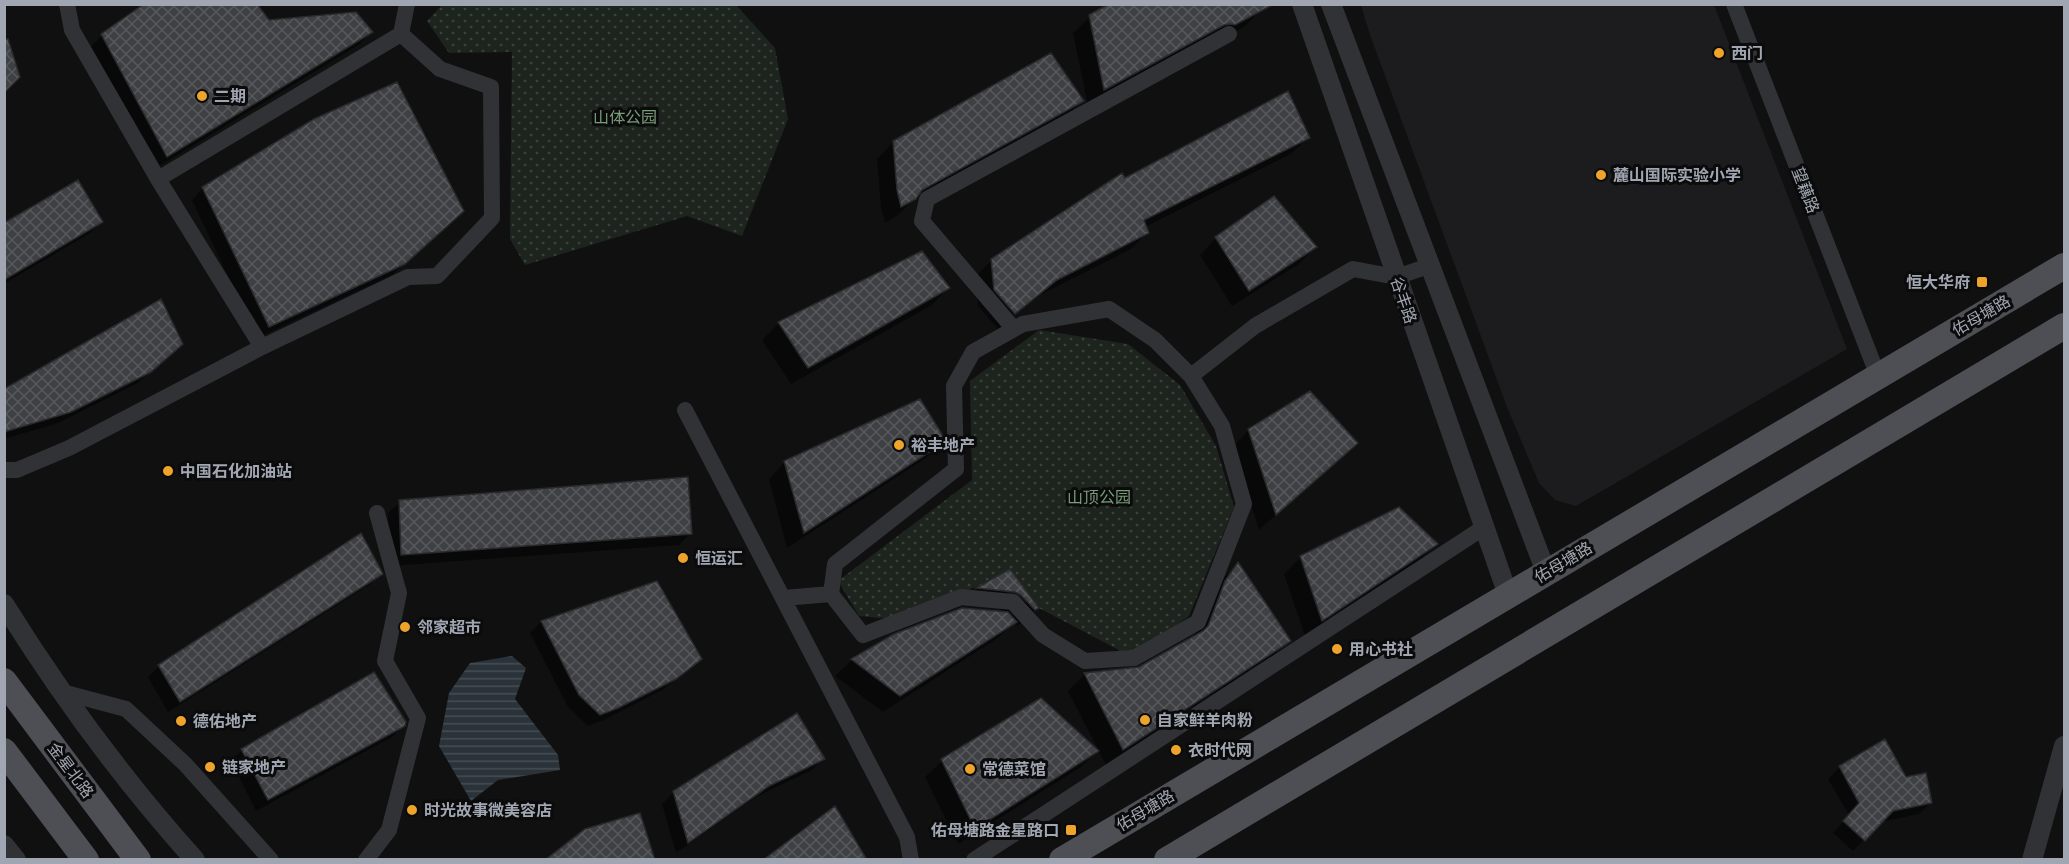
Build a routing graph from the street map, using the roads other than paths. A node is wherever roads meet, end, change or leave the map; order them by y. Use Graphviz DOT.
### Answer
graph roads {
  1 [pos="67,4"];
  2 [pos="407,4"];
  3 [pos="1302,4"];
  4 [pos="1331,4"];
  5 [pos="1734,4"];
  6 [pos="401,34"];
  7 [pos="1229,34"];
  8 [pos="158,179"];
  9 [pos="1429,266"];
  10 [pos="2064,266"];
  11 [pos="1396,277"];
  12 [pos="2064,326"];
  13 [pos="1014,329"];
  14 [pos="262,347"];
  15 [pos="1191,376"];
  16 [pos="1878,376"];
  17 [pos="686,410"];
  18 [pos="4,470"];
  19 [pos="377,513"];
  20 [pos="1483,528"];
  21 [pos="1546,572"];
  22 [pos="831,594"];
  23 [pos="1508,595"];
  24 [pos="783,598"];
  25 [pos="4,604"];
  26 [pos="4,681"];
  27 [pos="63,692"];
  28 [pos="2064,746"];
  29 [pos="4,751"];
  30 [pos="4,845"];
  31 [pos="16,860"];
  32 [pos="86,860"];
  33 [pos="138,860"];
  34 [pos="195,860"];
  35 [pos="271,860"];
  36 [pos="366,860"];
  37 [pos="911,860"];
  38 [pos="974,860"];
  39 [pos="1062,860"];
  40 [pos="1167,860"];
  41 [pos="2032,860"];
  1 -- 8 [label="street"];
  2 -- 6 [label="street"];
  3 -- 11 [label="street, 谷丰路"];
  4 -- 9 [label="street"];
  5 -- 16 [label="street, 望藕路"];
  6 -- 8 [label="street"];
  6 -- 14 [label="street"];
  7 -- 13 [label="street"];
  8 -- 14 [label="street"];
  9 -- 11 [label="street"];
  9 -- 21 [label="street"];
  10 -- 16 [label="main road, 佑母塘路"];
  11 -- 15 [label="street"];
  11 -- 20 [label="street, 谷丰路"];
  12 -- 40 [label="main road"];
  13 -- 15 [label="street"];
  13 -- 22 [label="street"];
  14 -- 18 [label="street"];
  15 -- 22 [label="street"];
  16 -- 21 [label="main road, 佑母塘路"];
  17 -- 24 [label="street"];
  19 -- 36 [label="street"];
  20 -- 23 [label="street, 谷丰路"];
  20 -- 38 [label="street"];
  21 -- 23 [label="main road, 佑母塘路"];
  22 -- 24 [label="street"];
  23 -- 39 [label="main road, 佑母塘路"];
  24 -- 37 [label="street"];
  25 -- 27 [label="street"];
  26 -- 33 [label="main road, 金星北路"];
  27 -- 34 [label="street"];
  27 -- 35 [label="street"];
  28 -- 41 [label="street"];
  29 -- 32 [label="main road"];
  30 -- 31 [label="street"];
}
